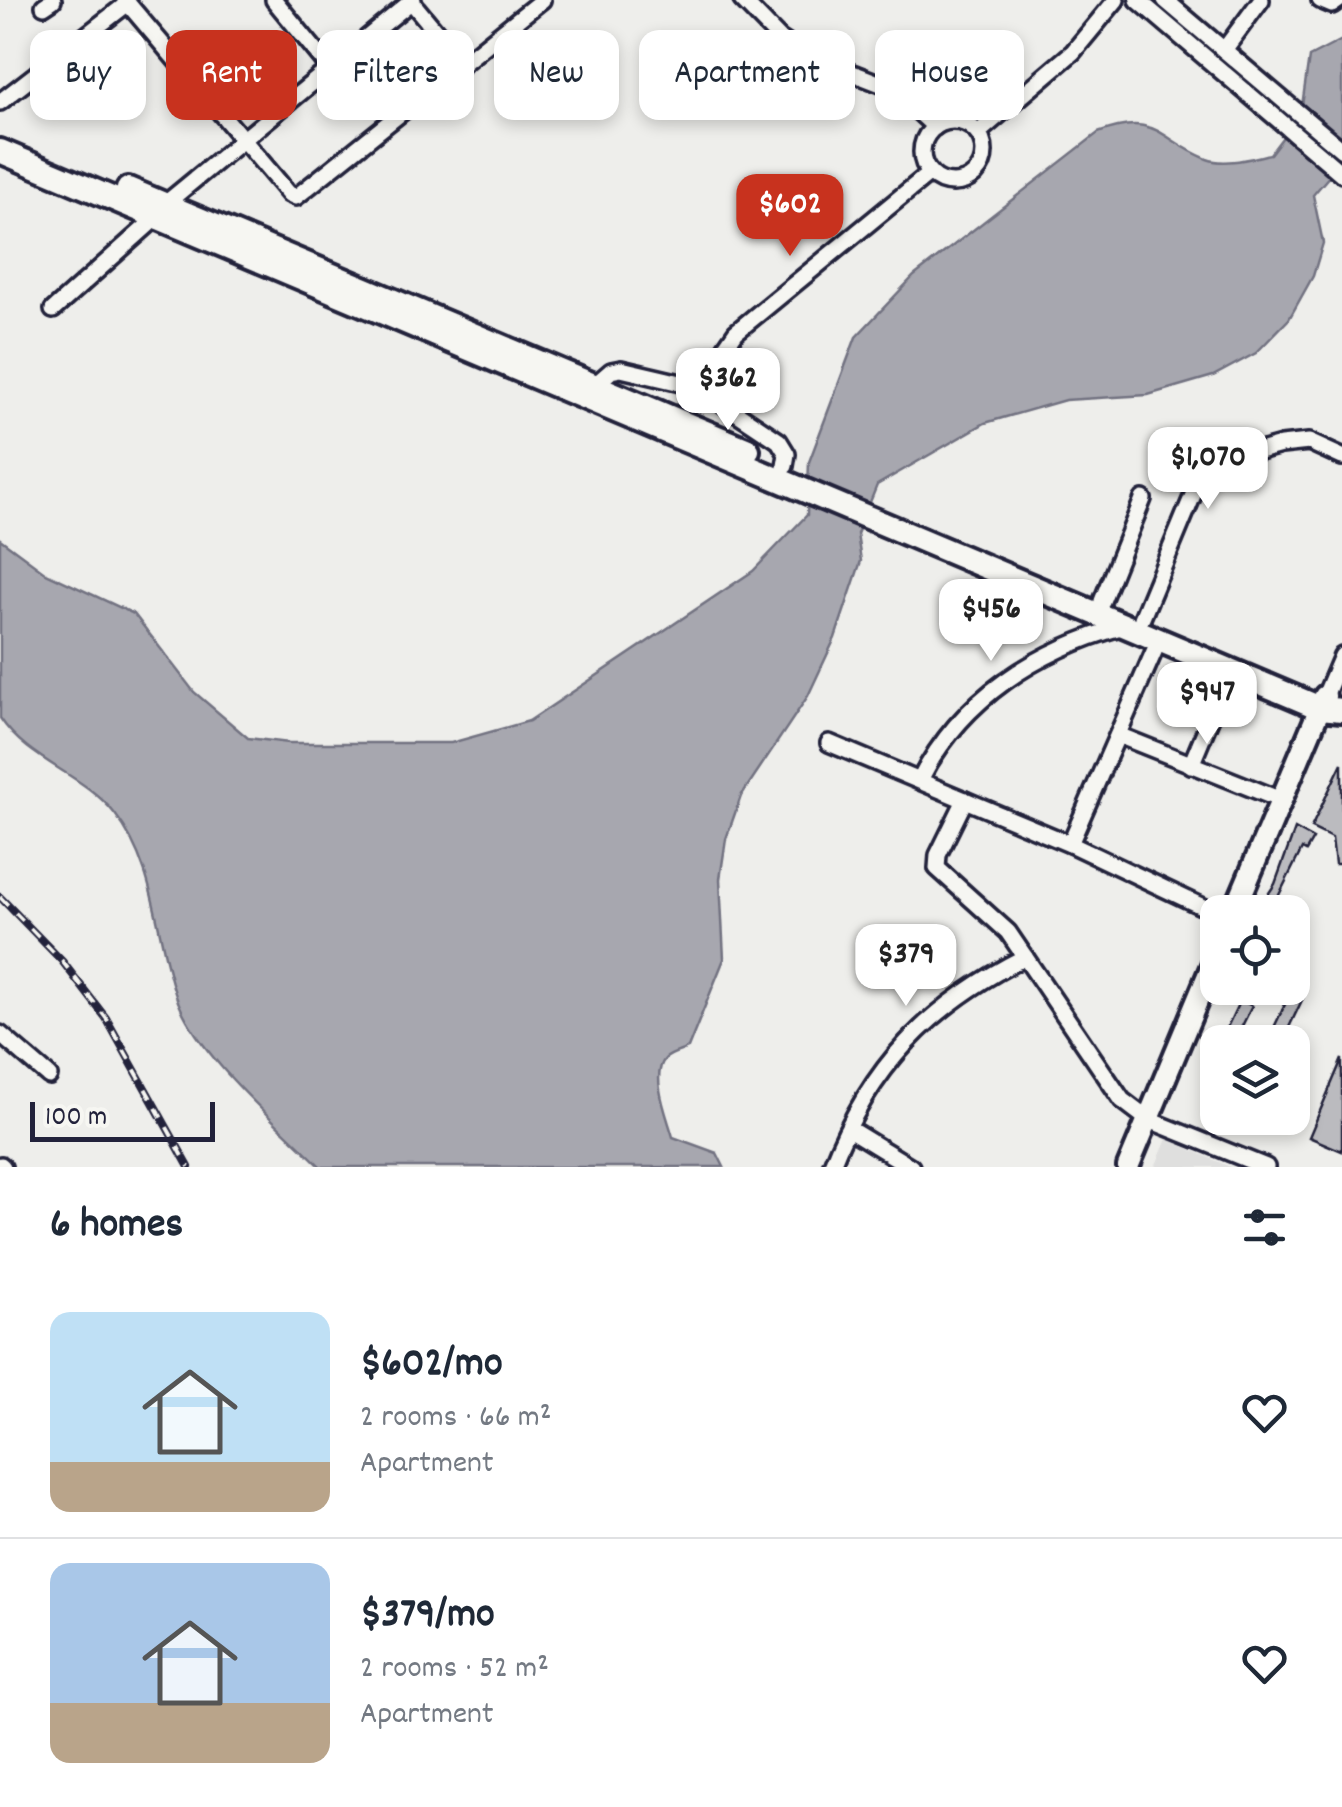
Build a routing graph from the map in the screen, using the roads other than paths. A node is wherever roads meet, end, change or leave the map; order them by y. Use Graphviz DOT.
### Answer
graph roads {
  1 [pos="274,0"];
  2 [pos="411,0"];
  3 [pos="542,0"];
  4 [pos="742,0"];
  5 [pos="1116,0"];
  6 [pos="1138,0"];
  7 [pos="1165,0"];
  8 [pos="1261,0"];
  9 [pos="1320,0"];
  10 [pos="1340,0"];
  11 [pos="127,1"];
  12 [pos="374,30"];
  13 [pos="436,30"];
  14 [pos="1224,50"];
  15 [pos="317,52"];
  16 [pos="474,56"];
  17 [pos="317,77"];
  18 [pos="0,102"];
  19 [pos="1280,110"];
  20 [pos="393,120"];
  21 [pos="935,127"];
  22 [pos="978,133"];
  23 [pos="0,136"];
  24 [pos="242,137"];
  25 [pos="1342,150"];
  26 [pos="0,151"];
  27 [pos="930,173"];
  28 [pos="1342,174"];
  29 [pos="161,210"];
  30 [pos="53,310"];
  31 [pos="596,384"];
  32 [pos="698,387"];
  33 [pos="1342,457"];
  34 [pos="789,474"];
  35 [pos="1143,499"];
  36 [pos="1027,577"];
  37 [pos="1102,601"];
  38 [pos="1133,622"];
  39 [pos="1159,640"];
  40 [pos="1342,656"];
  41 [pos="1218,698"];
  42 [pos="1331,706"];
  43 [pos="1118,736"];
  44 [pos="829,744"];
  45 [pos="1191,764"];
  46 [pos="920,780"];
  47 [pos="965,800"];
  48 [pos="1280,800"];
  49 [pos="1070,844"];
  50 [pos="1241,895"];
  51 [pos="1200,905"];
  52 [pos="1025,957"];
  53 [pos="1200,993"];
  54 [pos="0,1034"];
  55 [pos="50,1076"];
  56 [pos="1147,1118"];
  57 [pos="850,1129"];
  58 [pos="832,1167"];
  59 [pos="911,1167"];
  60 [pos="1128,1167"];
  61 [pos="1266,1167"];
  1 -- 15 [label="street"];
  2 -- 12 [label="street"];
  2 -- 13 [label="street"];
  3 -- 16 [label="street"];
  4 -- 21 [label="street"];
  5 -- 22 [label="street"];
  6 -- 19 [label="street"];
  7 -- 14 [label="street"];
  8 -- 14 [label="street"];
  9 -- 10 [label="street"];
  11 -- 18 [label="street"];
  11 -- 24 [label="street"];
  14 -- 19 [label="street"];
  17 -- 24 [label="street"];
  19 -- 25 [label="street"];
  19 -- 28 [label="street"];
  20 -- 24 [label="street"];
  21 -- 22 [label="street"];
  21 -- 27 [label="street"];
  22 -- 27 [label="street"];
  23 -- 29 [label="highway"];
  24 -- 29 [label="street"];
  26 -- 29 [label="highway"];
  27 -- 32 [label="street"];
  29 -- 30 [label="street"];
  29 -- 31 [label="highway"];
  29 -- 34 [label="highway"];
  31 -- 32 [label="street"];
  31 -- 34 [label="highway"];
  32 -- 34 [label="street"];
  33 -- 38 [label="street"];
  34 -- 36 [label="highway"];
  35 -- 37 [label="street"];
  36 -- 37 [label="highway"];
  36 -- 38 [label="highway"];
  37 -- 38 [label="highway"];
  38 -- 39 [label="highway"];
  38 -- 42 [label="highway"];
  38 -- 46 [label="street"];
  39 -- 42 [label="highway"];
  39 -- 43 [label="street"];
  40 -- 42 [label="street"];
  41 -- 45 [label="street"];
  42 -- 48 [label="main road"];
  43 -- 45 [label="street"];
  43 -- 49 [label="street"];
  44 -- 46 [label="street"];
  45 -- 48 [label="street"];
  46 -- 47 [label="street"];
  47 -- 49 [label="street"];
  47 -- 52 [label="street"];
  48 -- 50 [label="main road"];
  49 -- 51 [label="street"];
  52 -- 56 [label="street"];
  52 -- 57 [label="street"];
  53 -- 56 [label="main road"];
  54 -- 55 [label="street"];
  56 -- 60 [label="main road"];
  56 -- 61 [label="street"];
  57 -- 58 [label="street"];
  57 -- 59 [label="street"];
}
